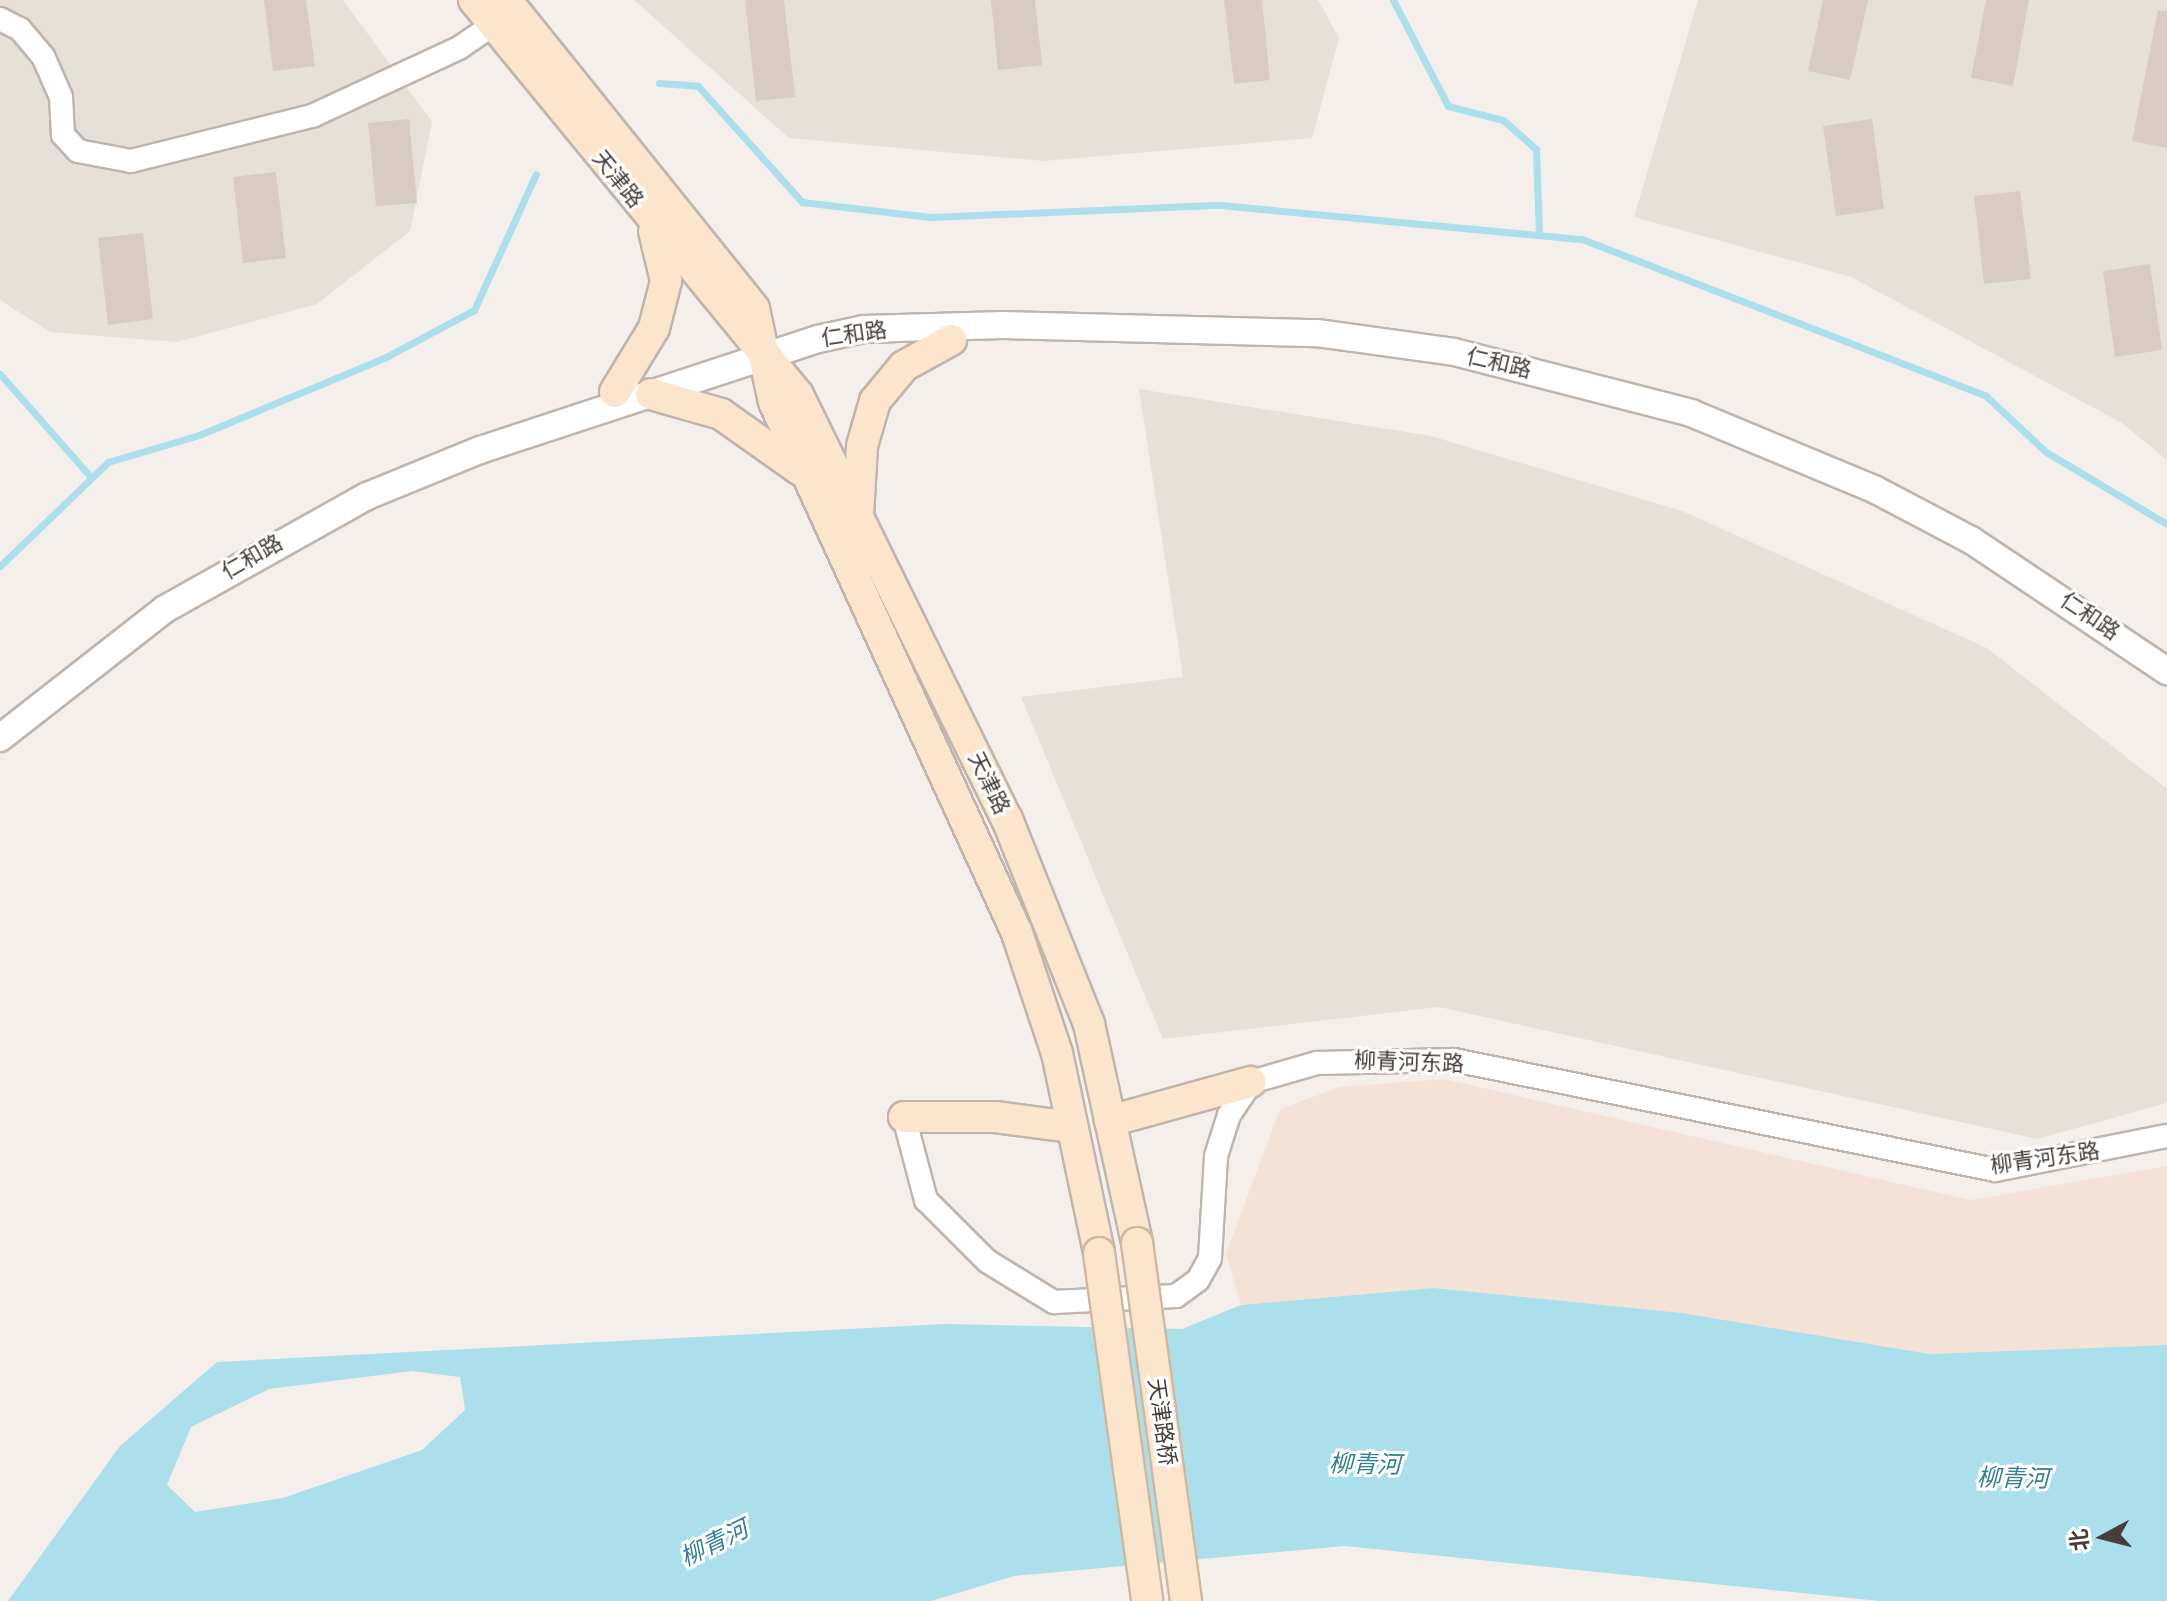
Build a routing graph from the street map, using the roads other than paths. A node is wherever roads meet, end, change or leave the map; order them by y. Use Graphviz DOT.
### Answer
graph roads {
  1 [pos="474,0"];
  2 [pos="500,12"];
  3 [pos="0,19"];
  4 [pos="652,221"];
  5 [pos="951,340"];
  6 [pos="763,356"];
  7 [pos="615,392"];
  8 [pos="651,394"];
  9 [pos="808,477"];
  10 [pos="857,518"];
  11 [pos="2167,671"];
  12 [pos="2167,686"];
  13 [pos="0,722"];
  14 [pos="0,738"];
  15 [pos="1251,1082"];
  16 [pos="904,1117"];
  17 [pos="1110,1121"];
  18 [pos="1072,1127"];
  19 [pos="2167,1136"];
  20 [pos="1137,1243"];
  21 [pos="1099,1253"];
  22 [pos="1147,1601"];
  23 [pos="1186,1601"];
  1 -- 2 [label="main road, 天津路"];
  2 -- 3 [label="street"];
  2 -- 4 [label="main road, 天津路"];
  2 -- 6 [label="main road, 天津路"];
  4 -- 6 [label="main road, 天津路"];
  4 -- 7 [label="main road"];
  5 -- 6 [label="street, 仁和路"];
  5 -- 10 [label="main road"];
  5 -- 12 [label="street, 仁和路"];
  6 -- 7 [label="street, 仁和路"];
  6 -- 8 [label="street, 仁和路"];
  6 -- 9 [label="main road, 天津路"];
  6 -- 10 [label="main road, 天津路"];
  6 -- 11 [label="street, 仁和路"];
  7 -- 13 [label="street, 仁和路"];
  8 -- 9 [label="main road"];
  8 -- 14 [label="street, 仁和路"];
  9 -- 18 [label="main road, 天津路"];
  10 -- 17 [label="main road, 天津路"];
  15 -- 16 [label="street"];
  15 -- 17 [label="main road"];
  15 -- 19 [label="street, 柳青河东路"];
  16 -- 18 [label="main road"];
  17 -- 20 [label="main road, 天津路"];
  18 -- 21 [label="main road, 天津路"];
  20 -- 23 [label="main road, 天津路桥, bridge"];
  21 -- 22 [label="main road, 天津路桥, bridge"];
}
